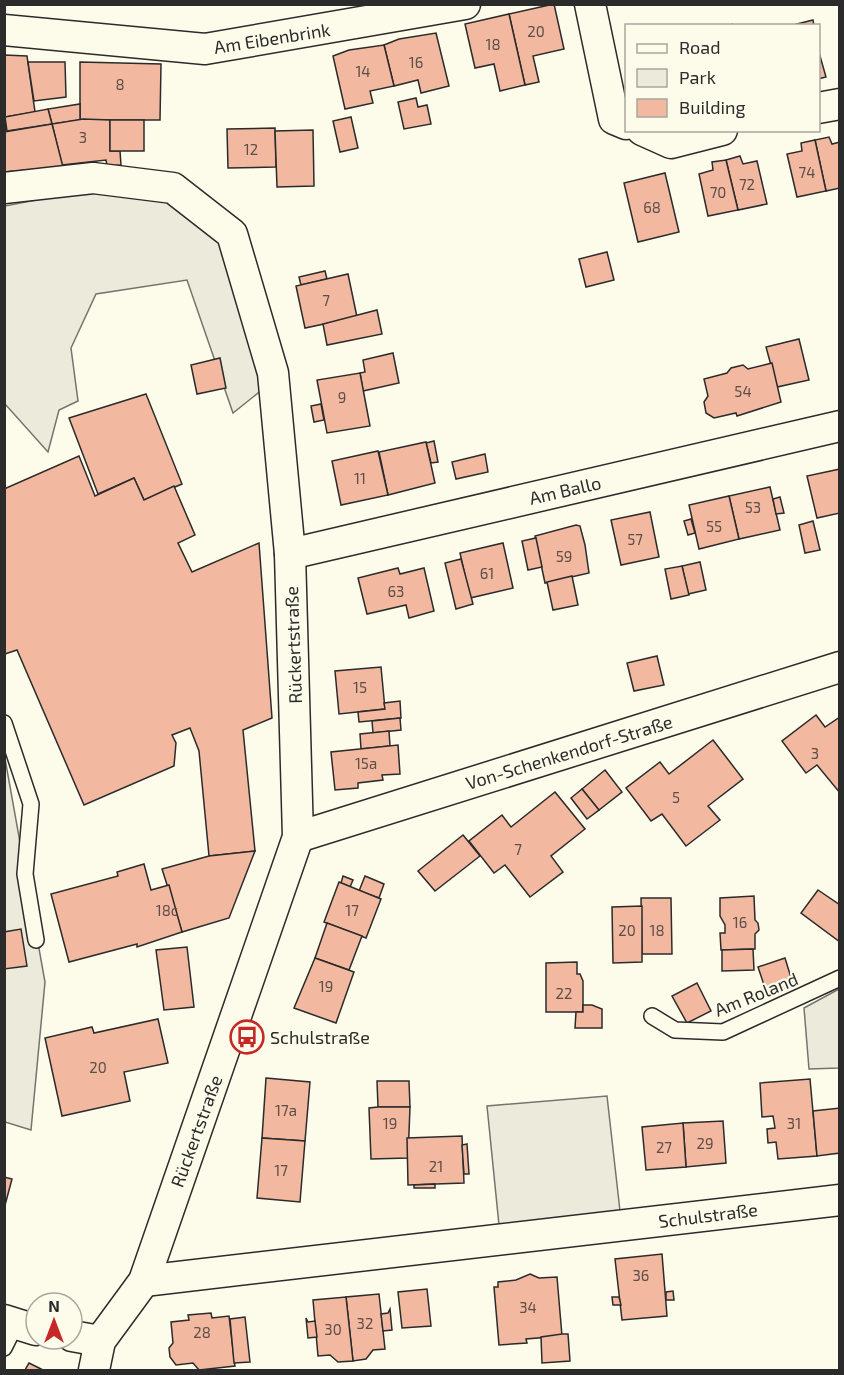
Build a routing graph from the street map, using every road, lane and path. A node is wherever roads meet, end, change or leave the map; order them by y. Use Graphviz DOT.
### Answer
graph roads {
  1 [pos="465,4"];
  2 [pos="590,4"];
  3 [pos="4,30"];
  4 [pos="840,104"];
  5 [pos="820,108"];
  6 [pos="625,123"];
  7 [pos="646,132"];
  8 [pos="714,132"];
  9 [pos="4,188"];
  10 [pos="840,426"];
  11 [pos="290,554"];
  12 [pos="840,667"];
  13 [pos="4,723"];
  14 [pos="298,837"];
  15 [pos="36,940"];
  16 [pos="840,978"];
  17 [pos="652,1016"];
  18 [pos="840,1200"];
  19 [pos="144,1281"];
  20 [pos="86,1339"];
  21 [pos="94,1371"];
  1 -- 3 [label="street, Am Eibenbrink"];
  2 -- 6 [label="street"];
  4 -- 5 [label="street"];
  7 -- 8 [label="street"];
  9 -- 11 [label="street, Rückertstraße"];
  10 -- 11 [label="street, Am Ballo"];
  11 -- 14 [label="street, Rückertstraße"];
  12 -- 14 [label="street, Von-Schenkendorf-Straße"];
  13 -- 15 [label="lane"];
  14 -- 19 [label="street, Rückertstraße"];
  16 -- 17 [label="lane, Am Roland"];
  18 -- 19 [label="street, Schulstraße"];
  19 -- 20 [label="street"];
  20 -- 21 [label="street"];
}
